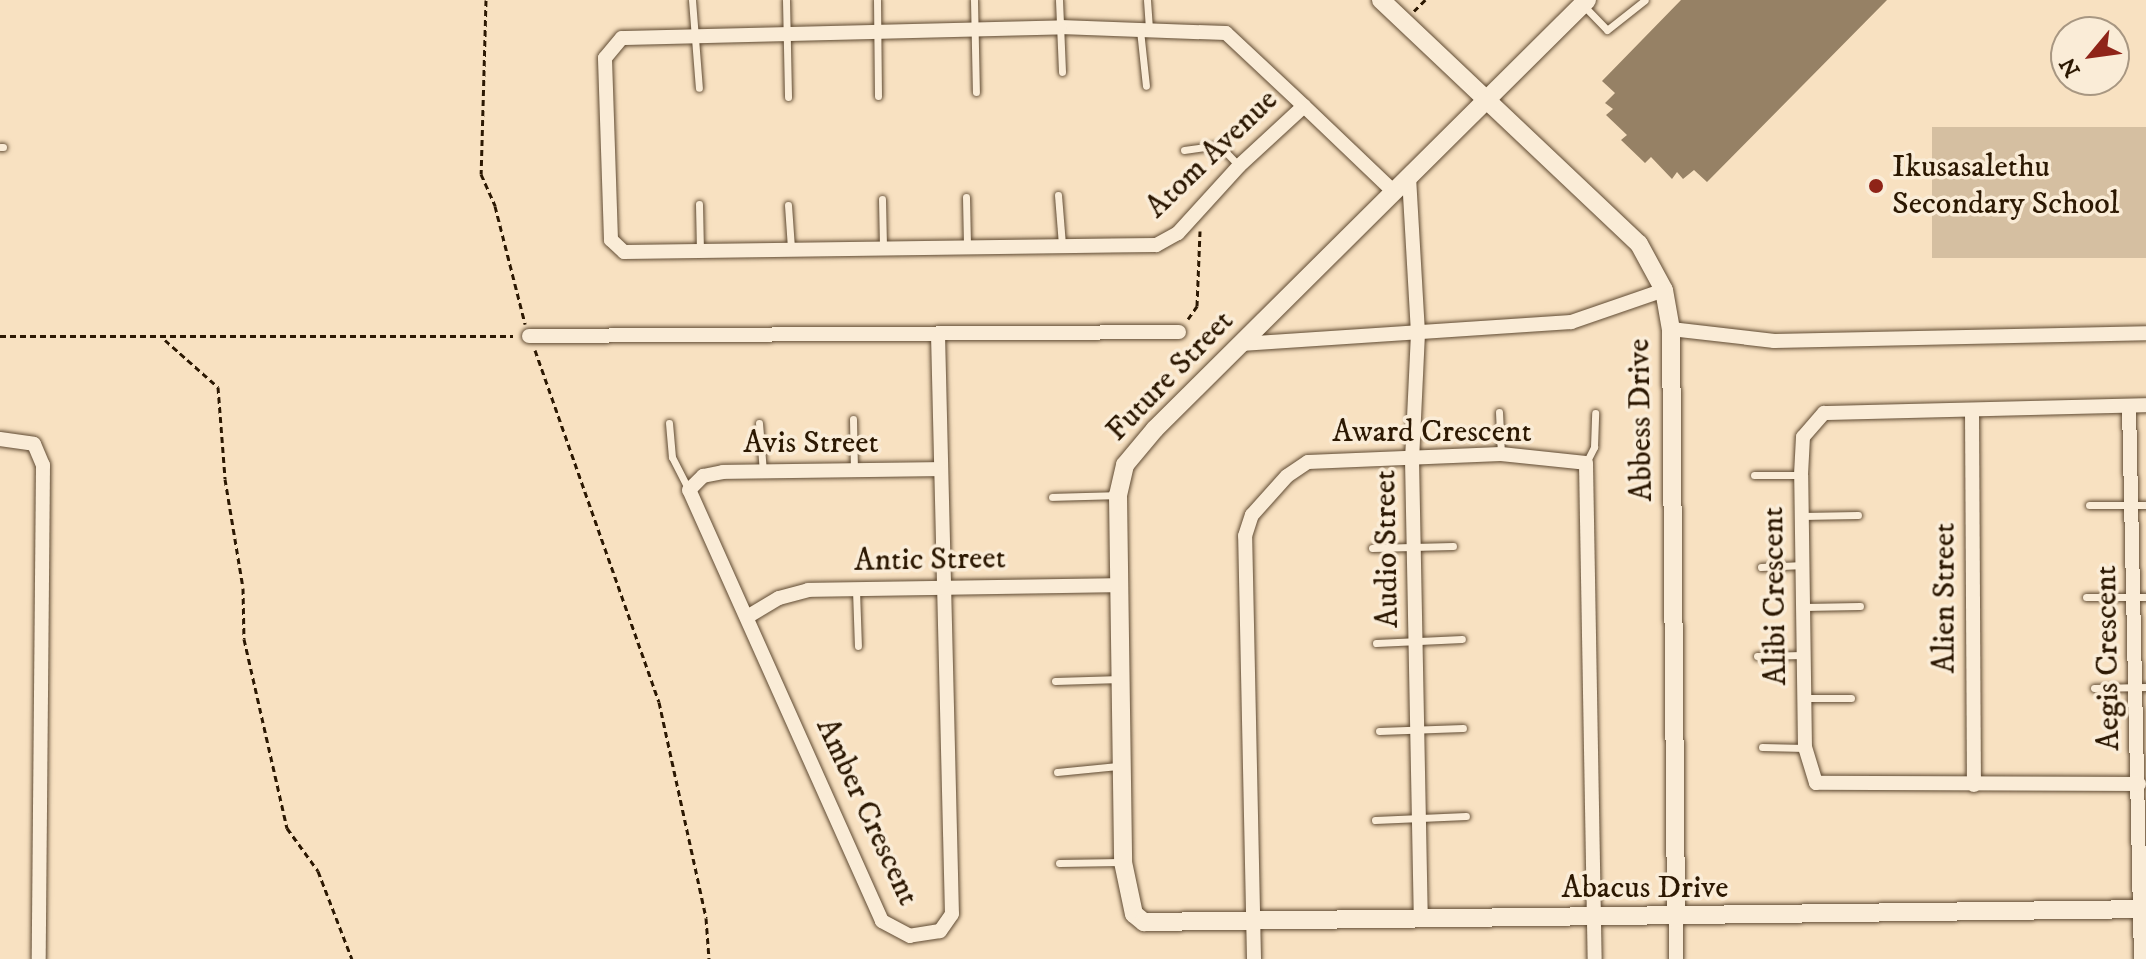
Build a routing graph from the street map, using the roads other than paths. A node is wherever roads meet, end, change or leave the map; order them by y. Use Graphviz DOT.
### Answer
graph roads {
  1 [pos="692,0"];
  2 [pos="786,0"];
  3 [pos="877,0"];
  4 [pos="974,0"];
  5 [pos="1059,0"];
  6 [pos="1147,0"];
  7 [pos="1381,0"];
  8 [pos="1645,0"];
  9 [pos="1585,2"];
  10 [pos="1060,27"];
  11 [pos="1145,27"];
  12 [pos="974,30"];
  13 [pos="878,32"];
  14 [pos="787,34"];
  15 [pos="696,36"];
  16 [pos="1062,72"];
  17 [pos="1146,86"];
  18 [pos="699,88"];
  19 [pos="976,92"];
  20 [pos="878,96"];
  21 [pos="788,97"];
  22 [pos="1487,104"];
  23 [pos="1304,106"];
  24 [pos="1184,150"];
  25 [pos="1239,166"];
  26 [pos="1409,177"];
  27 [pos="1394,192"];
  28 [pos="1058,195"];
  29 [pos="966,197"];
  30 [pos="882,199"];
  31 [pos="699,204"];
  32 [pos="788,205"];
  33 [pos="967,245"];
  34 [pos="1062,245"];
  35 [pos="883,246"];
  36 [pos="791,248"];
  37 [pos="700,251"];
  38 [pos="1664,290"];
  39 [pos="1671,329"];
  40 [pos="1179,332"];
  41 [pos="1418,333"];
  42 [pos="2146,333"];
  43 [pos="938,334"];
  44 [pos="529,336"];
  45 [pos="1241,344"];
  46 [pos="2146,405"];
  47 [pos="2129,406"];
  48 [pos="1972,411"];
  49 [pos="1499,412"];
  50 [pos="1595,413"];
  51 [pos="853,419"];
  52 [pos="669,423"];
  53 [pos="759,423"];
  54 [pos="0,439"];
  55 [pos="1501,454"];
  56 [pos="1412,459"];
  57 [pos="1586,463"];
  58 [pos="939,469"];
  59 [pos="854,471"];
  60 [pos="763,472"];
  61 [pos="1754,475"];
  62 [pos="1801,475"];
  63 [pos="689,490"];
  64 [pos="1118,495"];
  65 [pos="1052,497"];
  66 [pos="2089,505"];
  67 [pos="2139,505"];
  68 [pos="1858,515"];
  69 [pos="1802,516"];
  70 [pos="1453,546"];
  71 [pos="1372,548"];
  72 [pos="1415,548"];
  73 [pos="1804,565"];
  74 [pos="1761,567"];
  75 [pos="1121,585"];
  76 [pos="942,587"];
  77 [pos="856,590"];
  78 [pos="2086,597"];
  79 [pos="2140,597"];
  80 [pos="1860,606"];
  81 [pos="1804,607"];
  82 [pos="747,617"];
  83 [pos="1462,639"];
  84 [pos="1417,642"];
  85 [pos="1376,643"];
  86 [pos="858,646"];
  87 [pos="1804,655"];
  88 [pos="1757,656"];
  89 [pos="1123,679"];
  90 [pos="1055,681"];
  91 [pos="2141,687"];
  92 [pos="2094,688"];
  93 [pos="1805,698"];
  94 [pos="1851,698"];
  95 [pos="1419,728"];
  96 [pos="1463,728"];
  97 [pos="1379,731"];
  98 [pos="1762,747"];
  99 [pos="1805,748"];
  100 [pos="1122,765"];
  101 [pos="1057,772"];
  102 [pos="2139,784"];
  103 [pos="1974,785"];
  104 [pos="1466,816"];
  105 [pos="1418,819"];
  106 [pos="1375,820"];
  107 [pos="1123,862"];
  108 [pos="1059,863"];
  109 [pos="2144,910"];
  110 [pos="1596,918"];
  111 [pos="1421,919"];
  112 [pos="1676,919"];
  113 [pos="1255,920"];
  114 [pos="1144,922"];
  115 [pos="39,959"];
  116 [pos="1254,959"];
  117 [pos="1595,959"];
  118 [pos="1676,959"];
  119 [pos="2141,959"];
  1 -- 15 [label="lane"];
  2 -- 14 [label="lane"];
  3 -- 13 [label="lane"];
  4 -- 12 [label="lane"];
  5 -- 10 [label="lane"];
  6 -- 11 [label="lane"];
  7 -- 22 [label="street, Abbess Drive"];
  8 -- 9 [label="lane"];
  9 -- 22 [label="street, Future Street"];
  10 -- 11 [label="street, Atom Avenue"];
  10 -- 12 [label="street, Atom Avenue"];
  10 -- 16 [label="lane"];
  11 -- 17 [label="lane"];
  11 -- 23 [label="street, Atom Avenue"];
  12 -- 13 [label="street, Atom Avenue"];
  12 -- 19 [label="lane"];
  13 -- 14 [label="street, Atom Avenue"];
  13 -- 20 [label="lane"];
  14 -- 15 [label="street, Atom Avenue"];
  14 -- 21 [label="lane"];
  15 -- 18 [label="lane"];
  15 -- 37 [label="street, Atom Avenue"];
  22 -- 26 [label="street, Future Street"];
  22 -- 38 [label="street, Abbess Drive"];
  23 -- 25 [label="street, Atom Avenue"];
  23 -- 27 [label="street"];
  24 -- 25 [label="lane"];
  25 -- 34 [label="street, Atom Avenue"];
  26 -- 27 [label="street, Future Street"];
  26 -- 41 [label="street, Audio Street"];
  27 -- 45 [label="street, Future Street"];
  28 -- 34 [label="lane"];
  29 -- 33 [label="lane"];
  30 -- 35 [label="lane"];
  31 -- 37 [label="lane"];
  32 -- 36 [label="lane"];
  33 -- 34 [label="street, Atom Avenue"];
  33 -- 35 [label="street, Atom Avenue"];
  35 -- 36 [label="street, Atom Avenue"];
  36 -- 37 [label="street, Atom Avenue"];
  38 -- 39 [label="street, Abbess Drive"];
  38 -- 41 [label="street"];
  39 -- 42 [label="street"];
  39 -- 112 [label="street, Abbess Drive"];
  40 -- 43 [label="street"];
  41 -- 45 [label="street"];
  41 -- 56 [label="street, Audio Street"];
  43 -- 44 [label="street"];
  43 -- 58 [label="street, Amber Crescent"];
  45 -- 64 [label="street, Future Street"];
  46 -- 47 [label="street, Alibi Crescent"];
  47 -- 48 [label="street, Alibi Crescent"];
  47 -- 67 [label="street, Aegis Crescent"];
  48 -- 62 [label="street, Alibi Crescent"];
  48 -- 103 [label="street, Alien Street"];
  49 -- 55 [label="lane"];
  50 -- 57 [label="lane"];
  51 -- 59 [label="lane"];
  52 -- 63 [label="lane"];
  53 -- 60 [label="lane"];
  54 -- 115 [label="street"];
  55 -- 56 [label="street, Award Crescent"];
  55 -- 57 [label="street, Award Crescent"];
  56 -- 72 [label="street, Audio Street"];
  56 -- 113 [label="street, Award Crescent"];
  57 -- 110 [label="street"];
  58 -- 59 [label="street, Avis Street"];
  58 -- 76 [label="street, Amber Crescent"];
  59 -- 60 [label="street, Avis Street"];
  60 -- 63 [label="street, Avis Street"];
  61 -- 62 [label="lane"];
  62 -- 69 [label="street, Alibi Crescent"];
  63 -- 82 [label="street, Amber Crescent"];
  64 -- 65 [label="lane"];
  64 -- 75 [label="street, Future Street"];
  66 -- 67 [label="lane"];
  67 -- 79 [label="street, Aegis Crescent"];
  68 -- 69 [label="lane"];
  69 -- 73 [label="street, Alibi Crescent"];
  70 -- 72 [label="lane"];
  71 -- 72 [label="lane"];
  72 -- 84 [label="street, Audio Street"];
  73 -- 74 [label="lane"];
  73 -- 81 [label="street, Alibi Crescent"];
  75 -- 76 [label="street, Antic Street"];
  75 -- 89 [label="street, Future Street"];
  76 -- 77 [label="street, Antic Street"];
  76 -- 82 [label="street, Amber Crescent"];
  77 -- 82 [label="street, Antic Street"];
  77 -- 86 [label="lane"];
  78 -- 79 [label="lane"];
  79 -- 91 [label="street, Aegis Crescent"];
  80 -- 81 [label="lane"];
  81 -- 87 [label="street, Alibi Crescent"];
  83 -- 84 [label="lane"];
  84 -- 85 [label="lane"];
  84 -- 95 [label="street, Audio Street"];
  87 -- 88 [label="lane"];
  87 -- 93 [label="street, Alibi Crescent"];
  89 -- 90 [label="lane"];
  89 -- 100 [label="street, Future Street"];
  91 -- 92 [label="lane"];
  91 -- 102 [label="street, Aegis Crescent"];
  93 -- 94 [label="lane"];
  93 -- 99 [label="street, Alibi Crescent"];
  95 -- 96 [label="lane"];
  95 -- 97 [label="lane"];
  95 -- 105 [label="street, Audio Street"];
  98 -- 99 [label="lane"];
  99 -- 103 [label="street, Alibi Crescent"];
  100 -- 101 [label="lane"];
  100 -- 107 [label="street, Future Street"];
  102 -- 103 [label="street, Alibi Crescent"];
  102 -- 109 [label="street, Aegis Crescent"];
  104 -- 105 [label="lane"];
  105 -- 106 [label="lane"];
  105 -- 111 [label="street, Audio Street"];
  107 -- 108 [label="lane"];
  107 -- 114 [label="street, Future Street"];
  109 -- 112 [label="street, Abacus Drive"];
  109 -- 119 [label="street, Aegis Crescent"];
  110 -- 111 [label="street, Abacus Drive"];
  110 -- 112 [label="street, Abacus Drive"];
  110 -- 117 [label="street"];
  111 -- 113 [label="street, Abacus Drive"];
  112 -- 118 [label="street, Abbess Drive"];
  113 -- 114 [label="street, Abacus Drive"];
  113 -- 116 [label="street, Award Crescent"];
}
